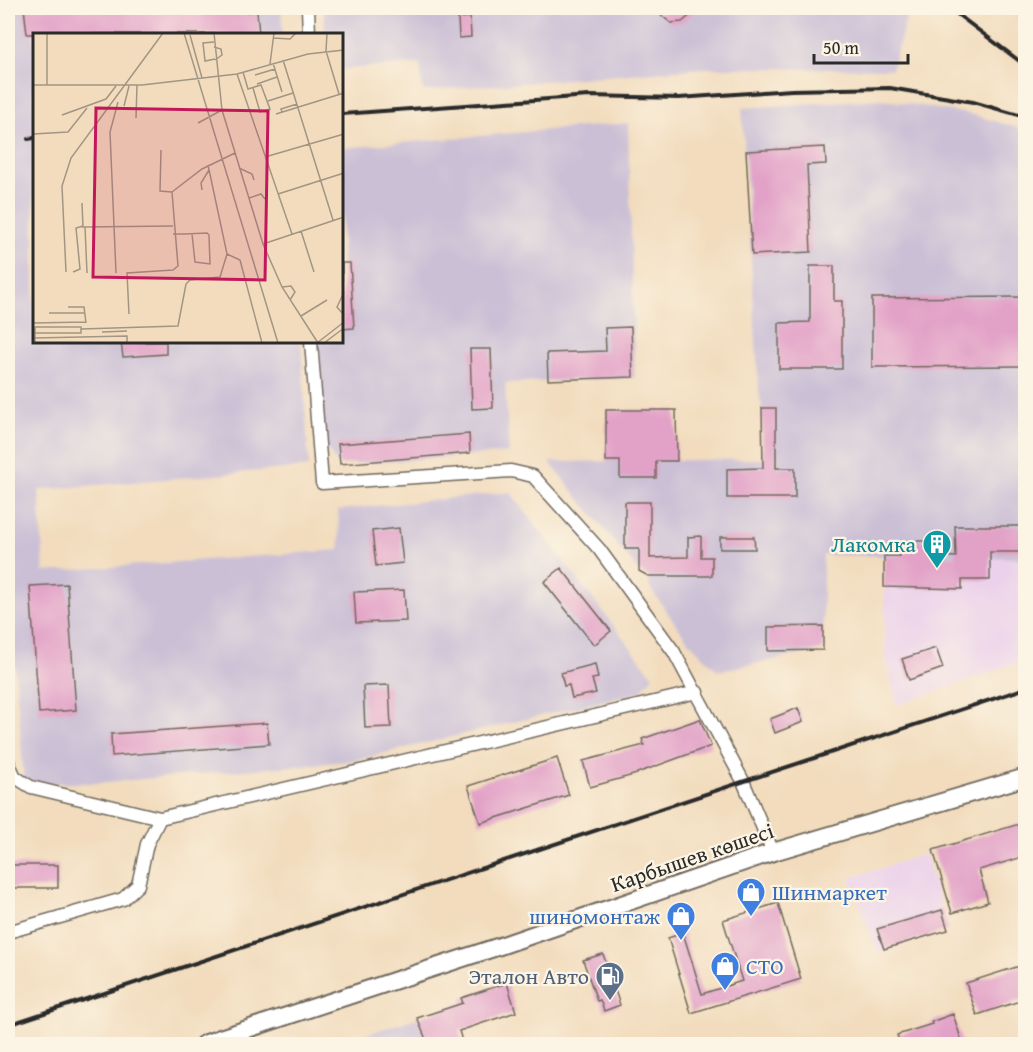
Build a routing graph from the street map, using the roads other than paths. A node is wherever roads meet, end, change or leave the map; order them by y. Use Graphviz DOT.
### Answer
graph roads {
  1 [pos="308,8"];
  2 [pos="309,33"];
  3 [pos="311,344"];
  4 [pos="697,692"];
  5 [pos="8,762"];
  6 [pos="1026,777"];
  7 [pos="160,818"];
  8 [pos="773,852"];
  9 [pos="8,932"];
  10 [pos="224,1041"];
  11 [pos="204,1044"];
  1 -- 2 [label="street"];
  3 -- 4 [label="street"];
  4 -- 7 [label="street"];
  4 -- 8 [label="street"];
  5 -- 7 [label="street"];
  6 -- 8 [label="main road, Карбышев көшесі"];
  7 -- 9 [label="street"];
  8 -- 10 [label="main road, Карбышев көшесі"];
  10 -- 11 [label="main road, Карбышев көшесі"];
}
